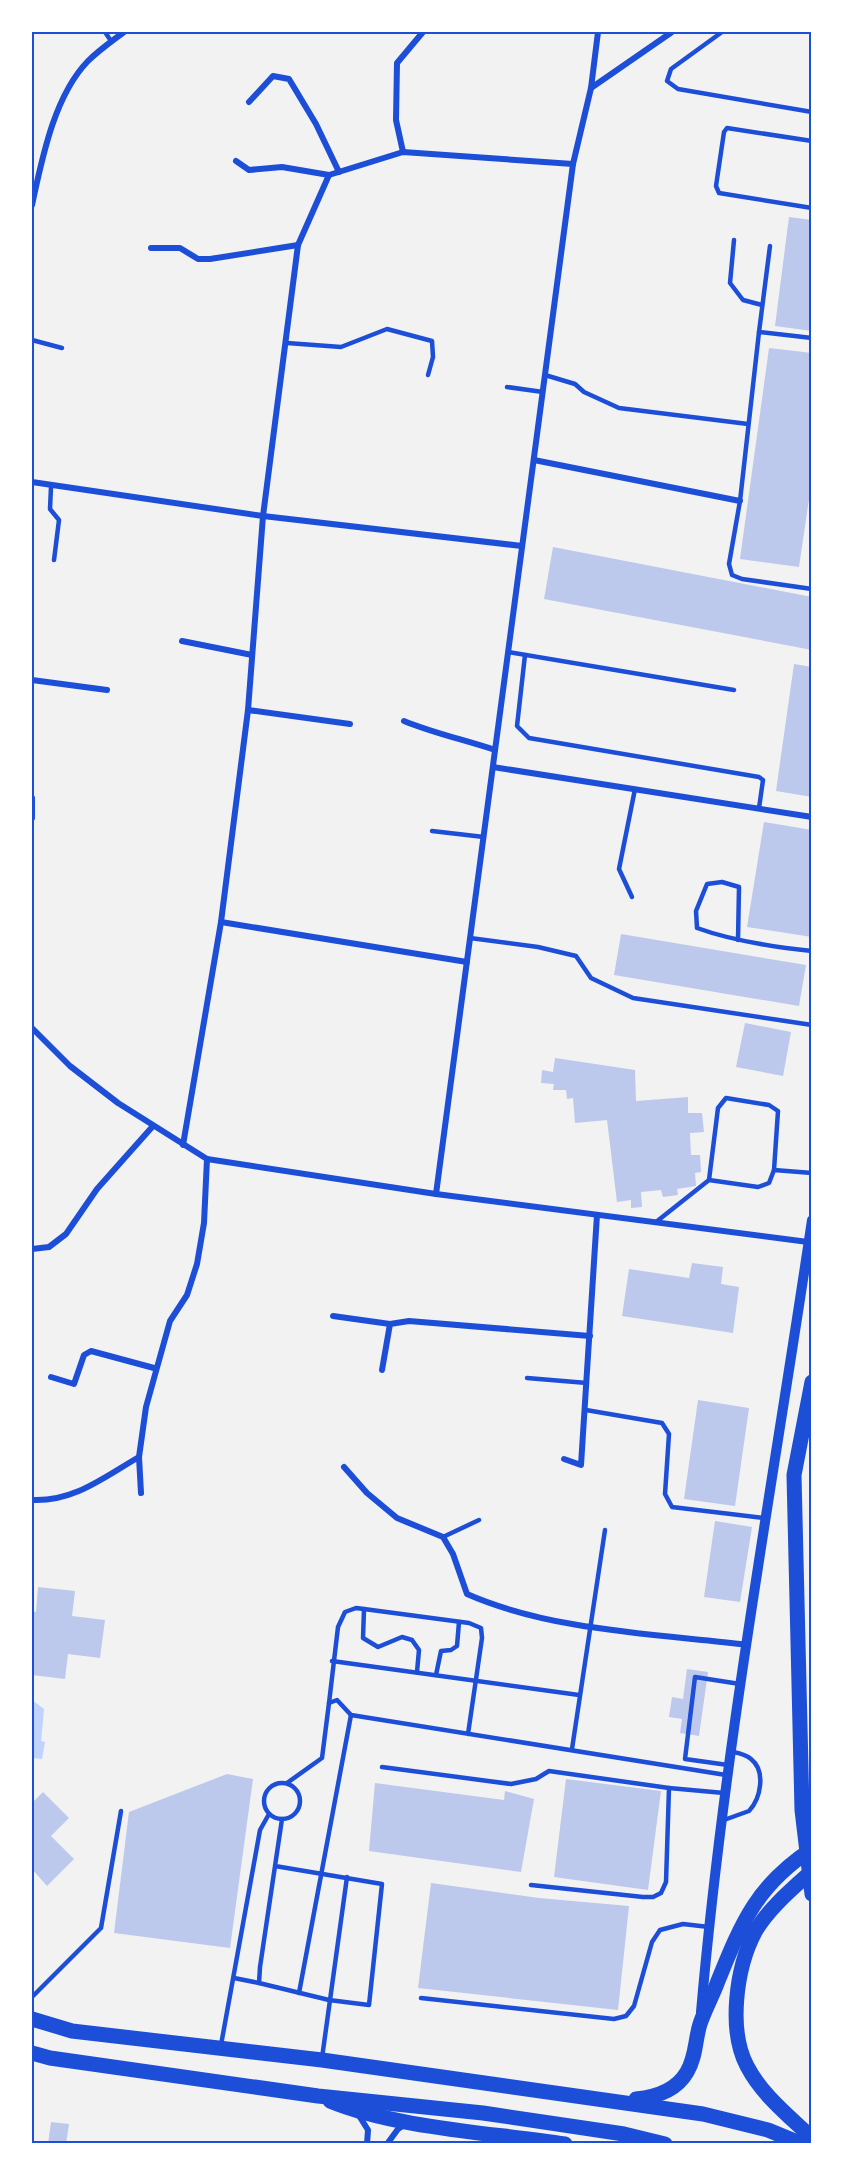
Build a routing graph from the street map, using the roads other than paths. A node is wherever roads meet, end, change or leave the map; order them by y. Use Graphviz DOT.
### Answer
graph roads {
  1 [pos="105,32"];
  2 [pos="124,32"];
  3 [pos="423,32"];
  4 [pos="598,32"];
  5 [pos="672,32"];
  6 [pos="722,32"];
  7 [pos="111,41"];
  8 [pos="591,88"];
  9 [pos="249,102"];
  10 [pos="812,112"];
  11 [pos="812,141"];
  12 [pos="403,152"];
  13 [pos="236,161"];
  14 [pos="573,164"];
  15 [pos="339,172"];
  16 [pos="329,175"];
  17 [pos="32,205"];
  18 [pos="812,208"];
  19 [pos="734,240"];
  20 [pos="298,245"];
  21 [pos="770,246"];
  22 [pos="151,248"];
  23 [pos="762,305"];
  24 [pos="759,332"];
  25 [pos="812,338"];
  26 [pos="32,340"];
  27 [pos="287,343"];
  28 [pos="62,348"];
  29 [pos="428,375"];
  30 [pos="545,375"];
  31 [pos="507,387"];
  32 [pos="543,392"];
  33 [pos="748,424"];
  34 [pos="534,460"];
  35 [pos="32,482"];
  36 [pos="51,487"];
  37 [pos="740,501"];
  38 [pos="263,516"];
  39 [pos="522,546"];
  40 [pos="54,560"];
  41 [pos="812,589"];
  42 [pos="182,641"];
  43 [pos="508,652"];
  44 [pos="252,655"];
  45 [pos="525,655"];
  46 [pos="32,680"];
  47 [pos="107,690"];
  48 [pos="734,690"];
  49 [pos="248,710"];
  50 [pos="404,721"];
  51 [pos="350,724"];
  52 [pos="495,750"];
  53 [pos="493,767"];
  54 [pos="635,789"];
  55 [pos="32,798"];
  56 [pos="759,808"];
  57 [pos="812,817"];
  58 [pos="32,818"];
  59 [pos="432,831"];
  60 [pos="484,837"];
  61 [pos="632,897"];
  62 [pos="221,922"];
  63 [pos="470,938"];
  64 [pos="738,940"];
  65 [pos="812,951"];
  66 [pos="467,962"];
  67 [pos="812,1025"];
  68 [pos="32,1028"];
  69 [pos="153,1126"];
  70 [pos="183,1145"];
  71 [pos="207,1159"];
  72 [pos="774,1170"];
  73 [pos="812,1173"];
  74 [pos="709,1180"];
  75 [pos="436,1194"];
  76 [pos="597,1215"];
  77 [pos="812,1220"];
  78 [pos="656,1222"];
  79 [pos="808,1242"];
  80 [pos="32,1249"];
  81 [pos="333,1316"];
  82 [pos="390,1324"];
  83 [pos="590,1336"];
  84 [pos="154,1368"];
  85 [pos="382,1370"];
  86 [pos="51,1377"];
  87 [pos="527,1378"];
  88 [pos="812,1382"];
  89 [pos="587,1383"];
  90 [pos="586,1410"];
  91 [pos="139,1456"];
  92 [pos="564,1459"];
  93 [pos="344,1467"];
  94 [pos="141,1493"];
  95 [pos="32,1500"];
  96 [pos="767,1518"];
  97 [pos="478,1520"];
  98 [pos="605,1530"];
  99 [pos="443,1537"];
  100 [pos="364,1609"];
  101 [pos="459,1622"];
  102 [pos="591,1625"];
  103 [pos="748,1645"];
  104 [pos="332,1661"];
  105 [pos="417,1672"];
  106 [pos="436,1675"];
  107 [pos="476,1680"];
  108 [pos="742,1684"];
  109 [pos="579,1695"];
  110 [pos="329,1703"];
  111 [pos="351,1715"];
  112 [pos="468,1734"];
  113 [pos="572,1749"];
  114 [pos="733,1752"];
  115 [pos="688,1760"];
  116 [pos="382,1767"];
  117 [pos="687,1768"];
  118 [pos="730,1771"];
  119 [pos="287,1783"];
  120 [pos="669,1788"];
  121 [pos="727,1793"];
  122 [pos="122,1810"];
  123 [pos="269,1814"];
  124 [pos="282,1819"];
  125 [pos="723,1820"];
  126 [pos="812,1848"];
  127 [pos="275,1866"];
  128 [pos="812,1872"];
  129 [pos="321,1874"];
  130 [pos="347,1877"];
  131 [pos="531,1885"];
  132 [pos="812,1894"];
  133 [pos="709,1927"];
  134 [pos="234,1977"];
  135 [pos="259,1983"];
  136 [pos="299,1993"];
  137 [pos="32,1998"];
  138 [pos="422,1998"];
  139 [pos="329,2000"];
  140 [pos="32,2019"];
  141 [pos="700,2024"];
  142 [pos="220,2047"];
  143 [pos="32,2053"];
  144 [pos="322,2060"];
  145 [pos="318,2096"];
  146 [pos="618,2101"];
  147 [pos="352,2110"];
  148 [pos="416,2122"];
  149 [pos="812,2138"];
  150 [pos="367,2144"];
  151 [pos="387,2144"];
  152 [pos="565,2144"];
  153 [pos="665,2144"];
  154 [pos="802,2144"];
  1 -- 7 [label="lane"];
  2 -- 7 [label="street"];
  3 -- 12 [label="street"];
  4 -- 8 [label="street"];
  5 -- 8 [label="street"];
  6 -- 10 [label="lane"];
  7 -- 17 [label="street"];
  8 -- 14 [label="street"];
  9 -- 15 [label="street"];
  11 -- 18 [label="lane"];
  12 -- 14 [label="street"];
  12 -- 15 [label="street"];
  13 -- 16 [label="street"];
  14 -- 30 [label="street"];
  15 -- 16 [label="street"];
  16 -- 20 [label="street"];
  19 -- 23 [label="lane"];
  20 -- 22 [label="street"];
  20 -- 27 [label="street"];
  21 -- 23 [label="lane"];
  23 -- 24 [label="lane"];
  24 -- 25 [label="lane"];
  24 -- 33 [label="lane"];
  26 -- 28 [label="lane"];
  27 -- 29 [label="lane"];
  27 -- 38 [label="street"];
  30 -- 32 [label="street"];
  30 -- 33 [label="lane"];
  31 -- 32 [label="lane"];
  32 -- 34 [label="street"];
  33 -- 37 [label="lane"];
  34 -- 37 [label="street"];
  34 -- 39 [label="street"];
  35 -- 36 [label="street"];
  36 -- 38 [label="street"];
  36 -- 40 [label="lane"];
  37 -- 41 [label="lane"];
  38 -- 39 [label="street"];
  38 -- 44 [label="street"];
  39 -- 43 [label="street"];
  42 -- 44 [label="street"];
  43 -- 45 [label="lane"];
  43 -- 52 [label="street"];
  44 -- 49 [label="street"];
  45 -- 48 [label="lane"];
  45 -- 56 [label="lane"];
  46 -- 47 [label="street"];
  49 -- 51 [label="street"];
  49 -- 62 [label="street"];
  50 -- 52 [label="street"];
  52 -- 53 [label="street"];
  53 -- 54 [label="street"];
  53 -- 60 [label="street"];
  54 -- 56 [label="street"];
  54 -- 61 [label="lane"];
  55 -- 58 [label="street"];
  56 -- 57 [label="street"];
  59 -- 60 [label="lane"];
  60 -- 63 [label="street"];
  62 -- 66 [label="street"];
  62 -- 70 [label="street"];
  63 -- 66 [label="street"];
  63 -- 67 [label="lane"];
  64 -- 64 [label="lane"];
  64 -- 65 [label="lane"];
  66 -- 75 [label="street"];
  68 -- 69 [label="street"];
  69 -- 70 [label="street"];
  69 -- 80 [label="street"];
  70 -- 71 [label="street"];
  71 -- 75 [label="street"];
  71 -- 84 [label="street"];
  72 -- 73 [label="lane"];
  72 -- 74 [label="lane"];
  72 -- 74 [label="lane"];
  74 -- 78 [label="lane"];
  75 -- 76 [label="street"];
  76 -- 78 [label="street"];
  76 -- 83 [label="street"];
  77 -- 79 [label="street"];
  78 -- 79 [label="street"];
  79 -- 96 [label="street"];
  81 -- 82 [label="street"];
  82 -- 83 [label="street"];
  82 -- 85 [label="street"];
  83 -- 89 [label="street"];
  84 -- 86 [label="street"];
  84 -- 91 [label="street"];
  87 -- 89 [label="lane"];
  88 -- 132 [label="highway"];
  89 -- 90 [label="street"];
  90 -- 92 [label="street"];
  90 -- 96 [label="lane"];
  91 -- 94 [label="street"];
  91 -- 95 [label="street"];
  93 -- 99 [label="street"];
  96 -- 103 [label="street"];
  97 -- 99 [label="lane"];
  98 -- 102 [label="lane"];
  99 -- 102 [label="street"];
  100 -- 101 [label="lane"];
  100 -- 104 [label="lane"];
  100 -- 105 [label="lane"];
  101 -- 106 [label="lane"];
  101 -- 107 [label="lane"];
  102 -- 103 [label="street"];
  102 -- 109 [label="lane"];
  103 -- 108 [label="street"];
  104 -- 105 [label="lane"];
  104 -- 110 [label="lane"];
  105 -- 106 [label="lane"];
  106 -- 107 [label="lane"];
  107 -- 109 [label="lane"];
  107 -- 112 [label="lane"];
  108 -- 114 [label="street"];
  108 -- 115 [label="lane"];
  109 -- 113 [label="lane"];
  110 -- 111 [label="lane"];
  110 -- 119 [label="lane"];
  111 -- 112 [label="lane"];
  111 -- 129 [label="lane"];
  112 -- 113 [label="lane"];
  113 -- 117 [label="lane"];
  114 -- 118 [label="street"];
  114 -- 125 [label="lane"];
  115 -- 117 [label="lane"];
  115 -- 118 [label="lane"];
  116 -- 120 [label="lane"];
  117 -- 118 [label="lane"];
  118 -- 121 [label="street"];
  119 -- 123 [label="lane"];
  119 -- 124 [label="lane"];
  120 -- 121 [label="lane"];
  120 -- 131 [label="lane"];
  121 -- 125 [label="street"];
  122 -- 137 [label="lane"];
  123 -- 124 [label="lane"];
  123 -- 134 [label="lane"];
  124 -- 127 [label="lane"];
  125 -- 133 [label="street"];
  126 -- 141 [label="highway"];
  127 -- 129 [label="lane"];
  127 -- 135 [label="lane"];
  128 -- 149 [label="highway"];
  129 -- 130 [label="lane"];
  129 -- 136 [label="lane"];
  130 -- 139 [label="lane"];
  130 -- 139 [label="lane"];
  133 -- 138 [label="lane"];
  133 -- 141 [label="street"];
  134 -- 135 [label="lane"];
  134 -- 142 [label="lane"];
  135 -- 136 [label="lane"];
  136 -- 139 [label="lane"];
  139 -- 144 [label="lane"];
  140 -- 142 [label="highway"];
  141 -- 146 [label="highway"];
  142 -- 144 [label="highway"];
  143 -- 145 [label="highway"];
  144 -- 146 [label="highway"];
  145 -- 147 [label="highway"];
  145 -- 153 [label="highway"];
  146 -- 154 [label="highway"];
  147 -- 148 [label="highway"];
  147 -- 150 [label="street"];
  148 -- 151 [label="street"];
  148 -- 152 [label="highway"];
}
